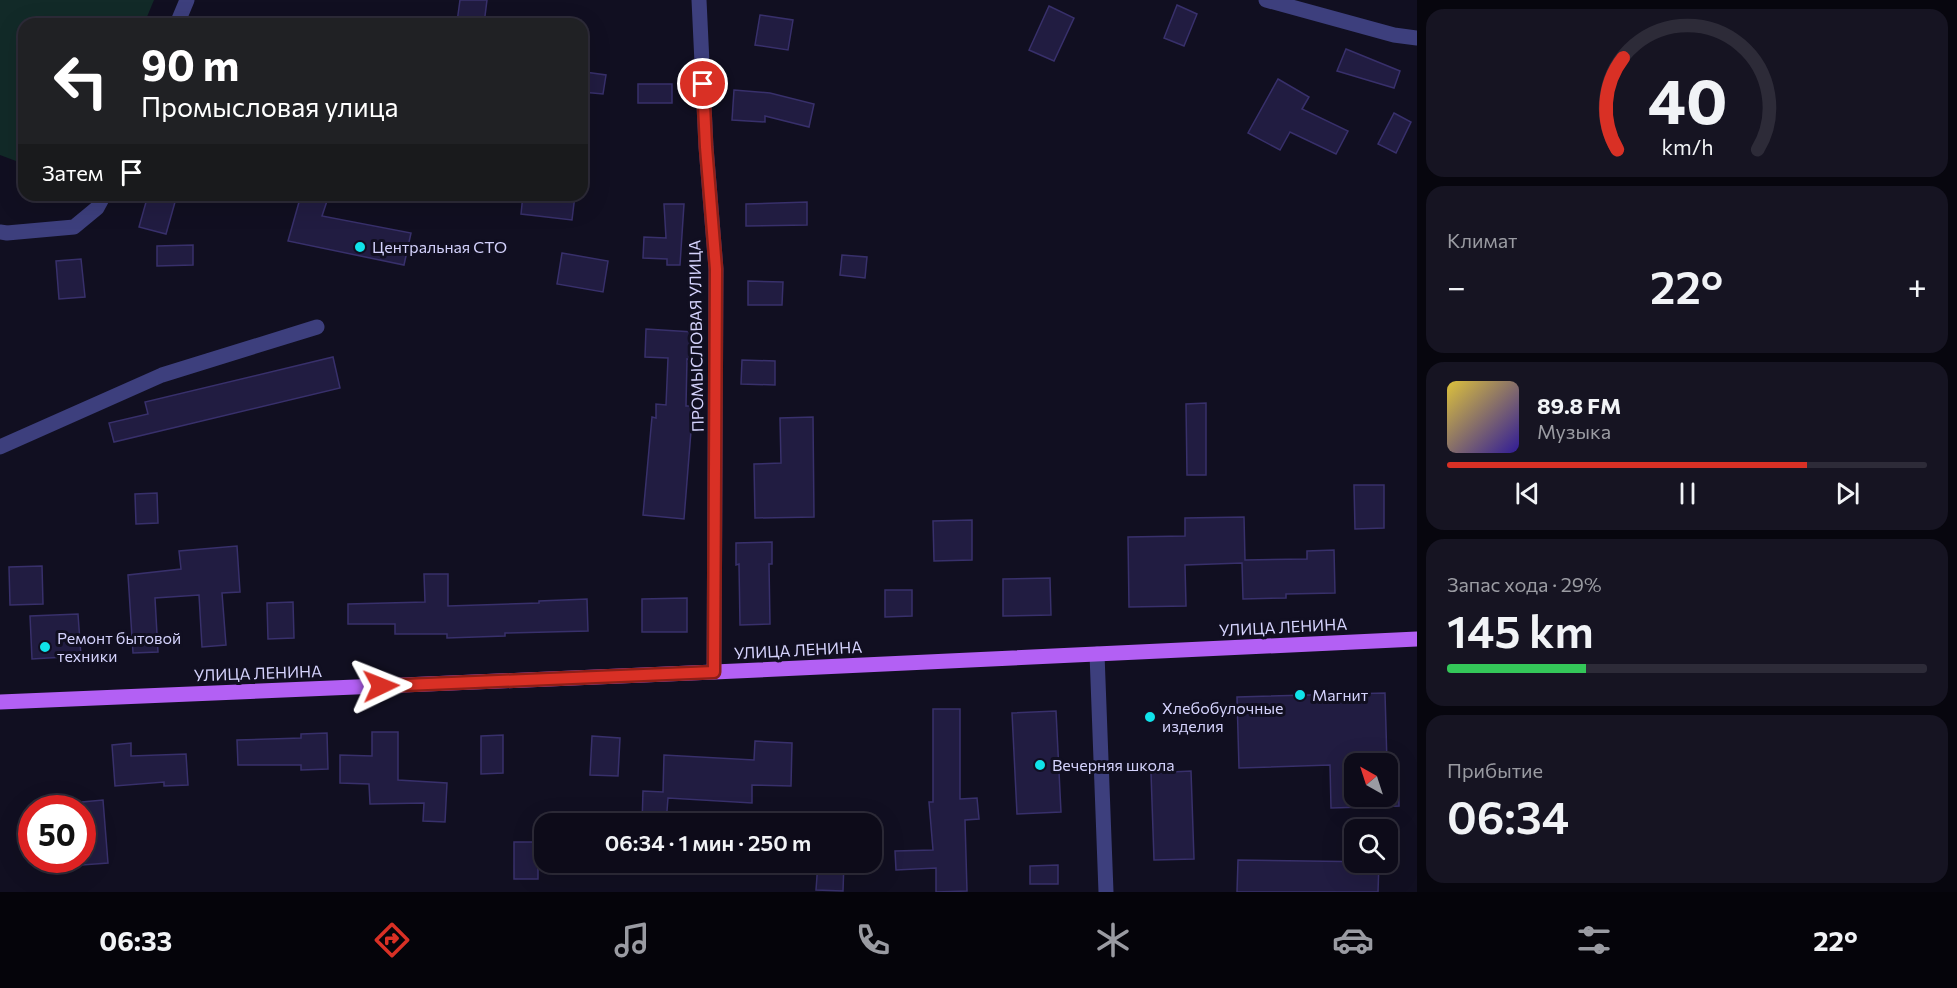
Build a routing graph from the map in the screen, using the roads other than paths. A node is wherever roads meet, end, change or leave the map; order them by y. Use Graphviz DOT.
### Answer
graph roads {
  1 [pos="187,0"];
  2 [pos="699,0"];
  3 [pos="1266,0"];
  4 [pos="180,18"];
  5 [pos="1417,38"];
  6 [pos="101,201"];
  7 [pos="0,232"];
  8 [pos="317,327"];
  9 [pos="0,447"];
  10 [pos="1417,639"];
  11 [pos="1097,654"];
  12 [pos="714,672"];
  13 [pos="0,702"];
  14 [pos="1106,892"];
  1 -- 4 [label="street"];
  2 -- 12 [label="street, ПРОМЫСЛОВАЯ УЛИЦА"];
  3 -- 5 [label="street"];
  6 -- 7 [label="street"];
  8 -- 9 [label="street"];
  10 -- 11 [label="main road, УЛИЦА ЛЕНИНА"];
  11 -- 12 [label="main road, УЛИЦА ЛЕНИНА"];
  11 -- 14 [label="street"];
  12 -- 13 [label="main road, УЛИЦА ЛЕНИНА"];
}
